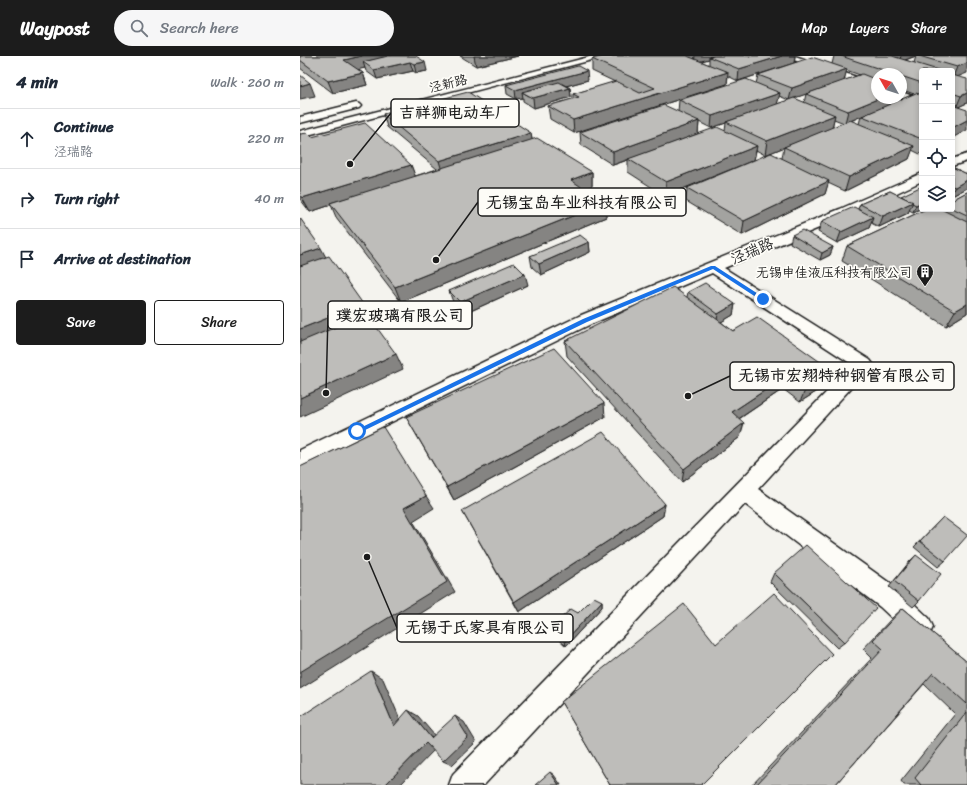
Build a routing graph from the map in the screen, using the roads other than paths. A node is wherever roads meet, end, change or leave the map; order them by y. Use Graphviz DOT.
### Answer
graph roads {
  1 [pos="603,56"];
  2 [pos="787,56"];
  3 [pos="871,85"];
  4 [pos="907,97"];
  5 [pos="919,101"];
  6 [pos="369,103"];
  7 [pos="300,120"];
  8 [pos="300,134"];
  9 [pos="967,157"];
  10 [pos="955,163"];
  11 [pos="919,178"];
  12 [pos="713,267"];
  13 [pos="300,459"];
  14 [pos="744,490"];
  15 [pos="934,639"];
  16 [pos="464,785"];
  1 -- 8 [label="street, 泾新路"];
  2 -- 3 [label="street"];
  4 -- 5 [label="street"];
  6 -- 7 [label="street"];
  9 -- 10 [label="street"];
  11 -- 12 [label="street, 泾瑞路"];
  12 -- 13 [label="street, 泾瑞路"];
  12 -- 14 [label="street"];
  14 -- 15 [label="street"];
  14 -- 16 [label="street"];
}
